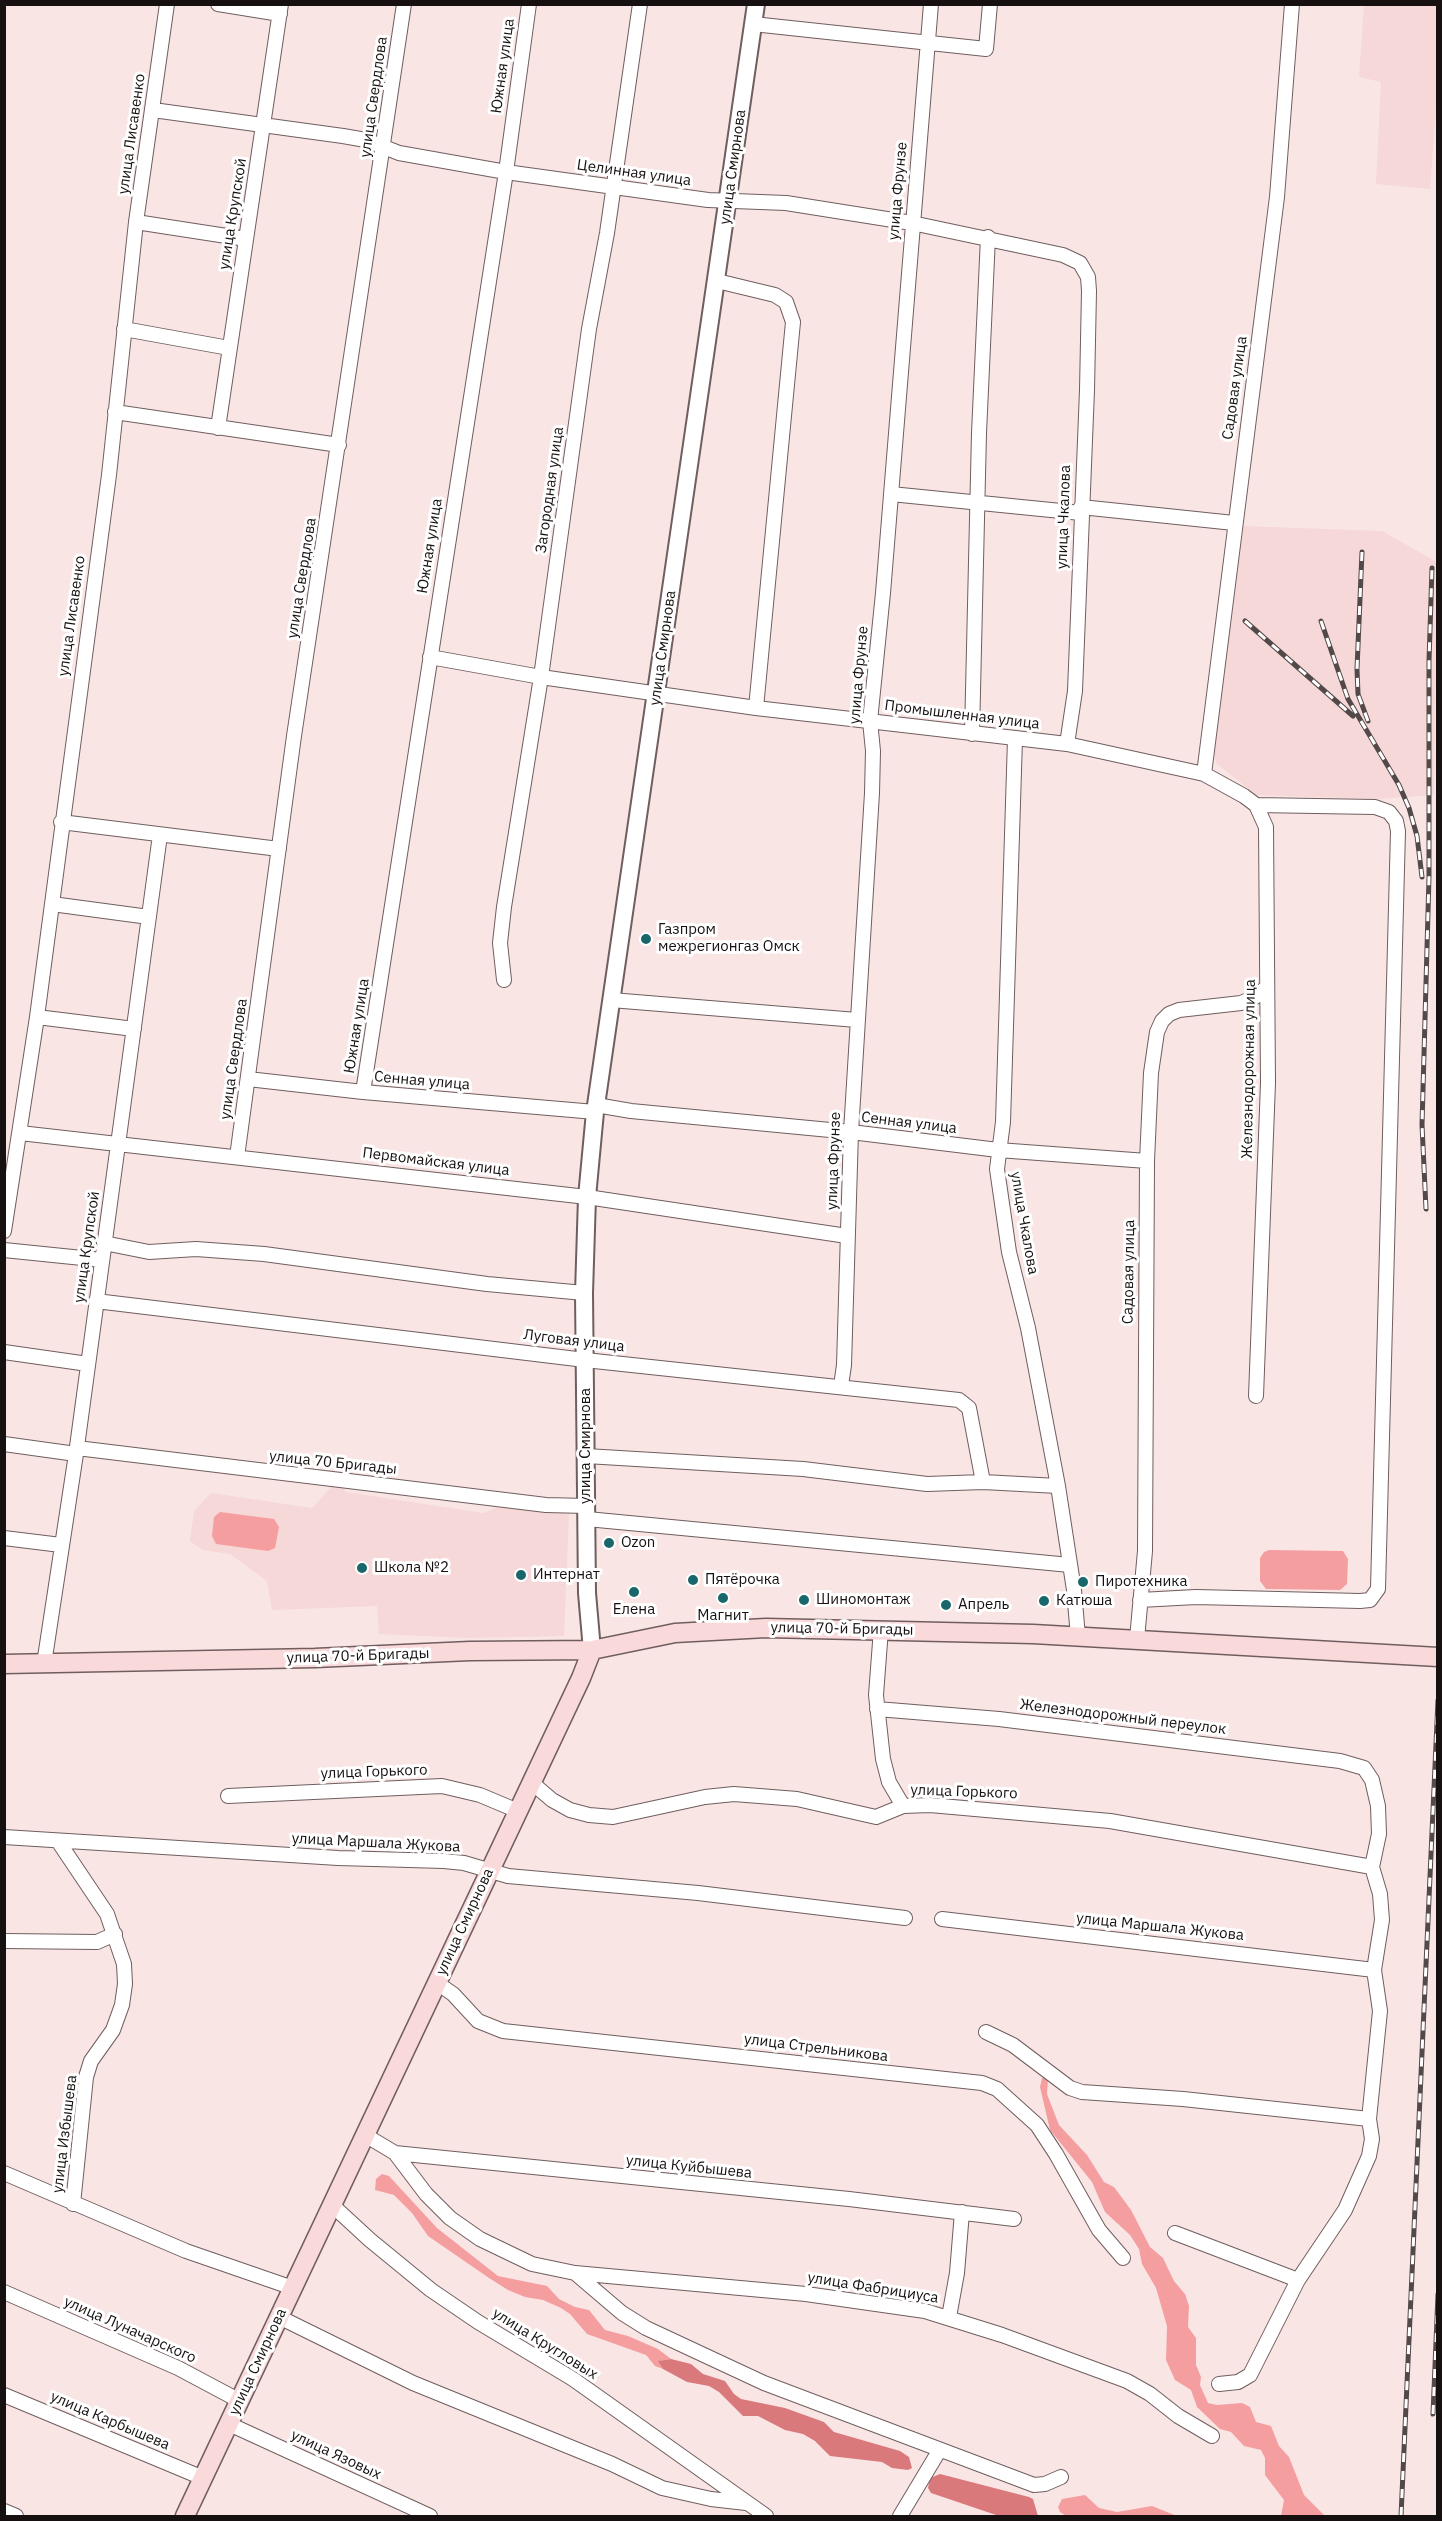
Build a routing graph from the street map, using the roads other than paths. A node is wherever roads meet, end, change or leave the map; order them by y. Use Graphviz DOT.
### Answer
graph roads {
  1 [pos="167,4"];
  2 [pos="218,4"];
  3 [pos="404,4"];
  4 [pos="529,4"];
  5 [pos="640,4"];
  6 [pos="756,4"];
  7 [pos="931,4"];
  8 [pos="990,4"];
  9 [pos="1292,4"];
  10 [pos="281,9"];
  11 [pos="753,24"];
  12 [pos="926,44"];
  13 [pos="153,110"];
  14 [pos="263,127"];
  15 [pos="383,148"];
  16 [pos="506,172"];
  17 [pos="612,187"];
  18 [pos="729,200"];
  19 [pos="136,222"];
  20 [pos="912,223"];
  21 [pos="988,237"];
  22 [pos="246,239"];
  23 [pos="717,281"];
  24 [pos="1089,291"];
  25 [pos="124,329"];
  26 [pos="229,348"];
  27 [pos="115,412"];
  28 [pos="218,428"];
  29 [pos="339,445"];
  30 [pos="891,494"];
  31 [pos="978,501"];
  32 [pos="1081,510"];
  33 [pos="1234,522"];
  34 [pos="430,657"];
  35 [pos="541,677"];
  36 [pos="657,693"];
  37 [pos="756,708"];
  38 [pos="870,721"];
  39 [pos="972,734"];
  40 [pos="1015,739"];
  41 [pos="1067,744"];
  42 [pos="1204,774"];
  43 [pos="1256,805"];
  44 [pos="61,822"];
  45 [pos="160,835"];
  46 [pos="279,849"];
  47 [pos="52,904"];
  48 [pos="149,917"];
  49 [pos="504,980"];
  50 [pos="1267,987"];
  51 [pos="611,1000"];
  52 [pos="37,1017"];
  53 [pos="857,1020"];
  54 [pos="134,1029"];
  55 [pos="248,1079"];
  56 [pos="363,1092"];
  57 [pos="595,1109"];
  58 [pos="851,1132"];
  59 [pos="20,1133"];
  60 [pos="118,1144"];
  61 [pos="998,1150"];
  62 [pos="237,1157"];
  63 [pos="1147,1161"];
  64 [pos="587,1197"];
  65 [pos="4,1231"];
  66 [pos="847,1236"];
  67 [pos="104,1243"];
  68 [pos="4,1250"];
  69 [pos="102,1260"];
  70 [pos="584,1293"];
  71 [pos="96,1300"];
  72 [pos="4,1352"];
  73 [pos="585,1360"];
  74 [pos="88,1364"];
  75 [pos="841,1386"];
  76 [pos="1256,1396"];
  77 [pos="4,1444"];
  78 [pos="76,1451"];
  79 [pos="586,1456"];
  80 [pos="983,1482"];
  81 [pos="1058,1486"];
  82 [pos="586,1512"];
  83 [pos="4,1538"];
  84 [pos="61,1545"];
  85 [pos="1070,1565"];
  86 [pos="1140,1600"];
  87 [pos="881,1629"];
  88 [pos="1078,1636"];
  89 [pos="1137,1639"];
  90 [pos="592,1650"];
  91 [pos="1437,1657"];
  92 [pos="4,1664"];
  93 [pos="45,1664"];
  94 [pos="877,1709"];
  95 [pos="531,1782"];
  96 [pos="228,1796"];
  97 [pos="903,1806"];
  98 [pos="518,1811"];
  99 [pos="4,1837"];
  100 [pos="58,1841"];
  101 [pos="1372,1867"];
  102 [pos="489,1871"];
  103 [pos="905,1918"];
  104 [pos="942,1919"];
  105 [pos="115,1934"];
  106 [pos="4,1941"];
  107 [pos="1374,1970"];
  108 [pos="437,1983"];
  109 [pos="986,2032"];
  110 [pos="1369,2119"];
  111 [pos="365,2135"];
  112 [pos="395,2153"];
  113 [pos="4,2173"];
  114 [pos="73,2204"];
  115 [pos="332,2205"];
  116 [pos="962,2212"];
  117 [pos="1014,2219"];
  118 [pos="1175,2233"];
  119 [pos="1123,2258"];
  120 [pos="575,2273"];
  121 [pos="1298,2280"];
  122 [pos="293,2288"];
  123 [pos="4,2292"];
  124 [pos="279,2317"];
  125 [pos="949,2317"];
  126 [pos="1219,2384"];
  127 [pos="4,2395"];
  128 [pos="240,2401"];
  129 [pos="229,2424"];
  130 [pos="1212,2436"];
  131 [pos="939,2451"];
  132 [pos="1061,2477"];
  133 [pos="203,2478"];
  134 [pos="747,2503"];
  135 [pos="4,2511"];
  136 [pos="16,2517"];
  137 [pos="185,2517"];
  138 [pos="430,2517"];
  139 [pos="766,2517"];
  140 [pos="900,2517"];
  1 -- 13 [label="street, улица Лисавенко"];
  2 -- 10 [label="street"];
  3 -- 15 [label="street, улица Свердлова"];
  4 -- 16 [label="street, Южная улица"];
  5 -- 17 [label="street, Загородная улица"];
  6 -- 11 [label="street, улица Смирнова"];
  7 -- 12 [label="street, улица Фрунзе"];
  8 -- 12 [label="street"];
  9 -- 33 [label="street, Садовая улица"];
  10 -- 14 [label="street, улица Крупской"];
  11 -- 12 [label="street"];
  11 -- 18 [label="street, улица Смирнова"];
  12 -- 20 [label="street, улица Фрунзе"];
  13 -- 14 [label="street, Целинная улица"];
  13 -- 19 [label="street, улица Лисавенко"];
  14 -- 15 [label="street, Целинная улица"];
  14 -- 22 [label="street, улица Крупской"];
  15 -- 16 [label="street, Целинная улица"];
  15 -- 29 [label="street, улица Свердлова"];
  16 -- 17 [label="street, Целинная улица"];
  16 -- 34 [label="street, Южная улица"];
  17 -- 18 [label="street, Целинная улица"];
  17 -- 35 [label="street, Загородная улица"];
  18 -- 20 [label="street, Целинная улица"];
  18 -- 23 [label="street, улица Смирнова"];
  19 -- 22 [label="street"];
  19 -- 25 [label="street, улица Лисавенко"];
  20 -- 21 [label="street, Целинная улица"];
  20 -- 30 [label="street, улица Фрунзе"];
  21 -- 24 [label="street, Целинная улица"];
  21 -- 31 [label="street"];
  22 -- 26 [label="street, улица Крупской"];
  23 -- 36 [label="street, улица Смирнова"];
  23 -- 37 [label="street"];
  24 -- 32 [label="street, улица Чкалова"];
  25 -- 26 [label="street"];
  25 -- 27 [label="street, улица Лисавенко"];
  26 -- 28 [label="street, улица Крупской"];
  27 -- 28 [label="street"];
  27 -- 44 [label="street, улица Лисавенко"];
  28 -- 29 [label="street"];
  29 -- 46 [label="street, улица Свердлова"];
  30 -- 31 [label="street"];
  30 -- 38 [label="street, улица Фрунзе"];
  31 -- 32 [label="street"];
  31 -- 39 [label="street"];
  32 -- 33 [label="street"];
  32 -- 41 [label="street, улица Чкалова"];
  33 -- 42 [label="street, Садовая улица"];
  34 -- 35 [label="street, Промышленная улица"];
  34 -- 56 [label="street, Южная улица"];
  35 -- 36 [label="street, Промышленная улица"];
  35 -- 49 [label="street, Загородная улица"];
  36 -- 37 [label="street, Промышленная улица"];
  36 -- 51 [label="street, улица Смирнова"];
  37 -- 38 [label="street, Промышленная улица"];
  38 -- 39 [label="street, Промышленная улица"];
  38 -- 53 [label="street, улица Фрунзе"];
  39 -- 40 [label="street, Промышленная улица"];
  40 -- 41 [label="street, Промышленная улица"];
  40 -- 61 [label="street, улица Чкалова"];
  41 -- 42 [label="street, Промышленная улица"];
  42 -- 43 [label="street"];
  43 -- 50 [label="street, Железнодорожная улица"];
  43 -- 86 [label="street"];
  44 -- 45 [label="street"];
  44 -- 47 [label="street, улица Лисавенко"];
  45 -- 46 [label="street"];
  45 -- 48 [label="street, улица Крупской"];
  46 -- 55 [label="street, улица Свердлова"];
  47 -- 48 [label="street"];
  47 -- 52 [label="street, улица Лисавенко"];
  48 -- 54 [label="street, улица Крупской"];
  50 -- 63 [label="street, Садовая улица"];
  50 -- 76 [label="street, Железнодорожная улица"];
  51 -- 53 [label="street"];
  51 -- 57 [label="street, улица Смирнова"];
  52 -- 54 [label="street"];
  52 -- 59 [label="street, улица Лисавенко"];
  53 -- 58 [label="street, улица Фрунзе"];
  54 -- 60 [label="street, улица Крупской"];
  55 -- 56 [label="street, Сенная улица"];
  55 -- 62 [label="street, улица Свердлова"];
  56 -- 57 [label="street, Сенная улица"];
  57 -- 58 [label="street, Сенная улица"];
  57 -- 64 [label="street, улица Смирнова"];
  58 -- 61 [label="street, Сенная улица"];
  58 -- 66 [label="street, улица Фрунзе"];
  59 -- 60 [label="street, Первомайская улица"];
  59 -- 65 [label="street, улица Лисавенко"];
  60 -- 62 [label="street, Первомайская улица"];
  60 -- 67 [label="street, улица Крупской"];
  61 -- 63 [label="street, Сенная улица"];
  61 -- 81 [label="street, улица Чкалова"];
  62 -- 64 [label="street, Первомайская улица"];
  63 -- 86 [label="street, Садовая улица"];
  64 -- 66 [label="street, Первомайская улица"];
  64 -- 70 [label="street, улица Смирнова"];
  66 -- 75 [label="street, улица Фрунзе"];
  67 -- 69 [label="street, улица Крупской"];
  67 -- 70 [label="street"];
  68 -- 69 [label="street"];
  69 -- 71 [label="street, улица Крупской"];
  70 -- 73 [label="street, улица Смирнова"];
  71 -- 73 [label="street, Луговая улица"];
  71 -- 74 [label="street, улица Крупской"];
  72 -- 74 [label="street"];
  73 -- 75 [label="street, Луговая улица"];
  73 -- 79 [label="street, улица Смирнова"];
  74 -- 78 [label="street, улица Крупской"];
  75 -- 80 [label="street, Луговая улица"];
  77 -- 78 [label="street, улица 70 Бригады"];
  78 -- 82 [label="street, улица 70 Бригады"];
  78 -- 84 [label="street, улица Крупской"];
  79 -- 80 [label="street"];
  79 -- 82 [label="street, улица Смирнова"];
  80 -- 81 [label="street"];
  81 -- 85 [label="street, улица Чкалова"];
  82 -- 85 [label="street, улица 70 Бригады"];
  82 -- 90 [label="street, улица Смирнова"];
  83 -- 84 [label="street"];
  84 -- 93 [label="street, улица Крупской"];
  85 -- 88 [label="street, улица Чкалова"];
  86 -- 89 [label="street, Садовая улица"];
  87 -- 88 [label="main road, улица 70-й Бригады"];
  87 -- 90 [label="main road, улица 70-й Бригады"];
  87 -- 94 [label="street"];
  88 -- 89 [label="main road, улица 70-й Бригады"];
  89 -- 91 [label="main road, улица 70-й Бригады"];
  90 -- 93 [label="main road, улица 70-й Бригады"];
  90 -- 95 [label="main road, улица Смирнова"];
  92 -- 93 [label="main road, улица 70-й Бригады"];
  94 -- 97 [label="street"];
  94 -- 101 [label="street, Железнодорожный переулок"];
  95 -- 97 [label="street, улица Горького"];
  95 -- 98 [label="main road, улица Смирнова"];
  96 -- 98 [label="street, улица Горького"];
  97 -- 101 [label="street, улица Горького"];
  98 -- 102 [label="main road, улица Смирнова"];
  99 -- 100 [label="street, улица Маршала Жукова"];
  100 -- 102 [label="street, улица Маршала Жукова"];
  100 -- 105 [label="street"];
  101 -- 107 [label="street"];
  102 -- 103 [label="street, улица Маршала Жукова"];
  102 -- 108 [label="main road, улица Смирнова"];
  104 -- 107 [label="street, улица Маршала Жукова"];
  105 -- 106 [label="street"];
  105 -- 114 [label="street, улица Избышева"];
  107 -- 110 [label="street"];
  108 -- 111 [label="main road, улица Смирнова"];
  108 -- 119 [label="street, улица Стрельникова"];
  109 -- 110 [label="street"];
  110 -- 121 [label="street"];
  111 -- 112 [label="street, улица Куйбышева"];
  111 -- 115 [label="main road, улица Смирнова"];
  112 -- 116 [label="street, улица Куйбышева"];
  112 -- 120 [label="street, улица Фабрициуса"];
  113 -- 114 [label="street, улица Избышева"];
  114 -- 122 [label="street, улица Избышева"];
  115 -- 122 [label="main road, улица Смирнова"];
  115 -- 134 [label="street, улица Кругловых"];
  116 -- 117 [label="street, улица Куйбышева"];
  116 -- 125 [label="street"];
  118 -- 121 [label="street"];
  120 -- 125 [label="street, улица Фабрициуса"];
  120 -- 131 [label="street, улица Фабрициуса"];
  121 -- 126 [label="street"];
  122 -- 124 [label="main road, улица Смирнова"];
  123 -- 128 [label="street, улица Луначарского"];
  124 -- 128 [label="main road, улица Смирнова"];
  124 -- 134 [label="street"];
  125 -- 130 [label="street, улица Фабрициуса"];
  127 -- 133 [label="street, улица Карбышева"];
  128 -- 129 [label="main road, улица Смирнова"];
  129 -- 133 [label="main road, улица Смирнова"];
  129 -- 138 [label="street, улица Язовых"];
  131 -- 132 [label="street, улица Фабрициуса"];
  131 -- 140 [label="street"];
  133 -- 137 [label="main road, улица Смирнова"];
  134 -- 139 [label="street, улица Кругловых"];
  135 -- 136 [label="street"];
}
